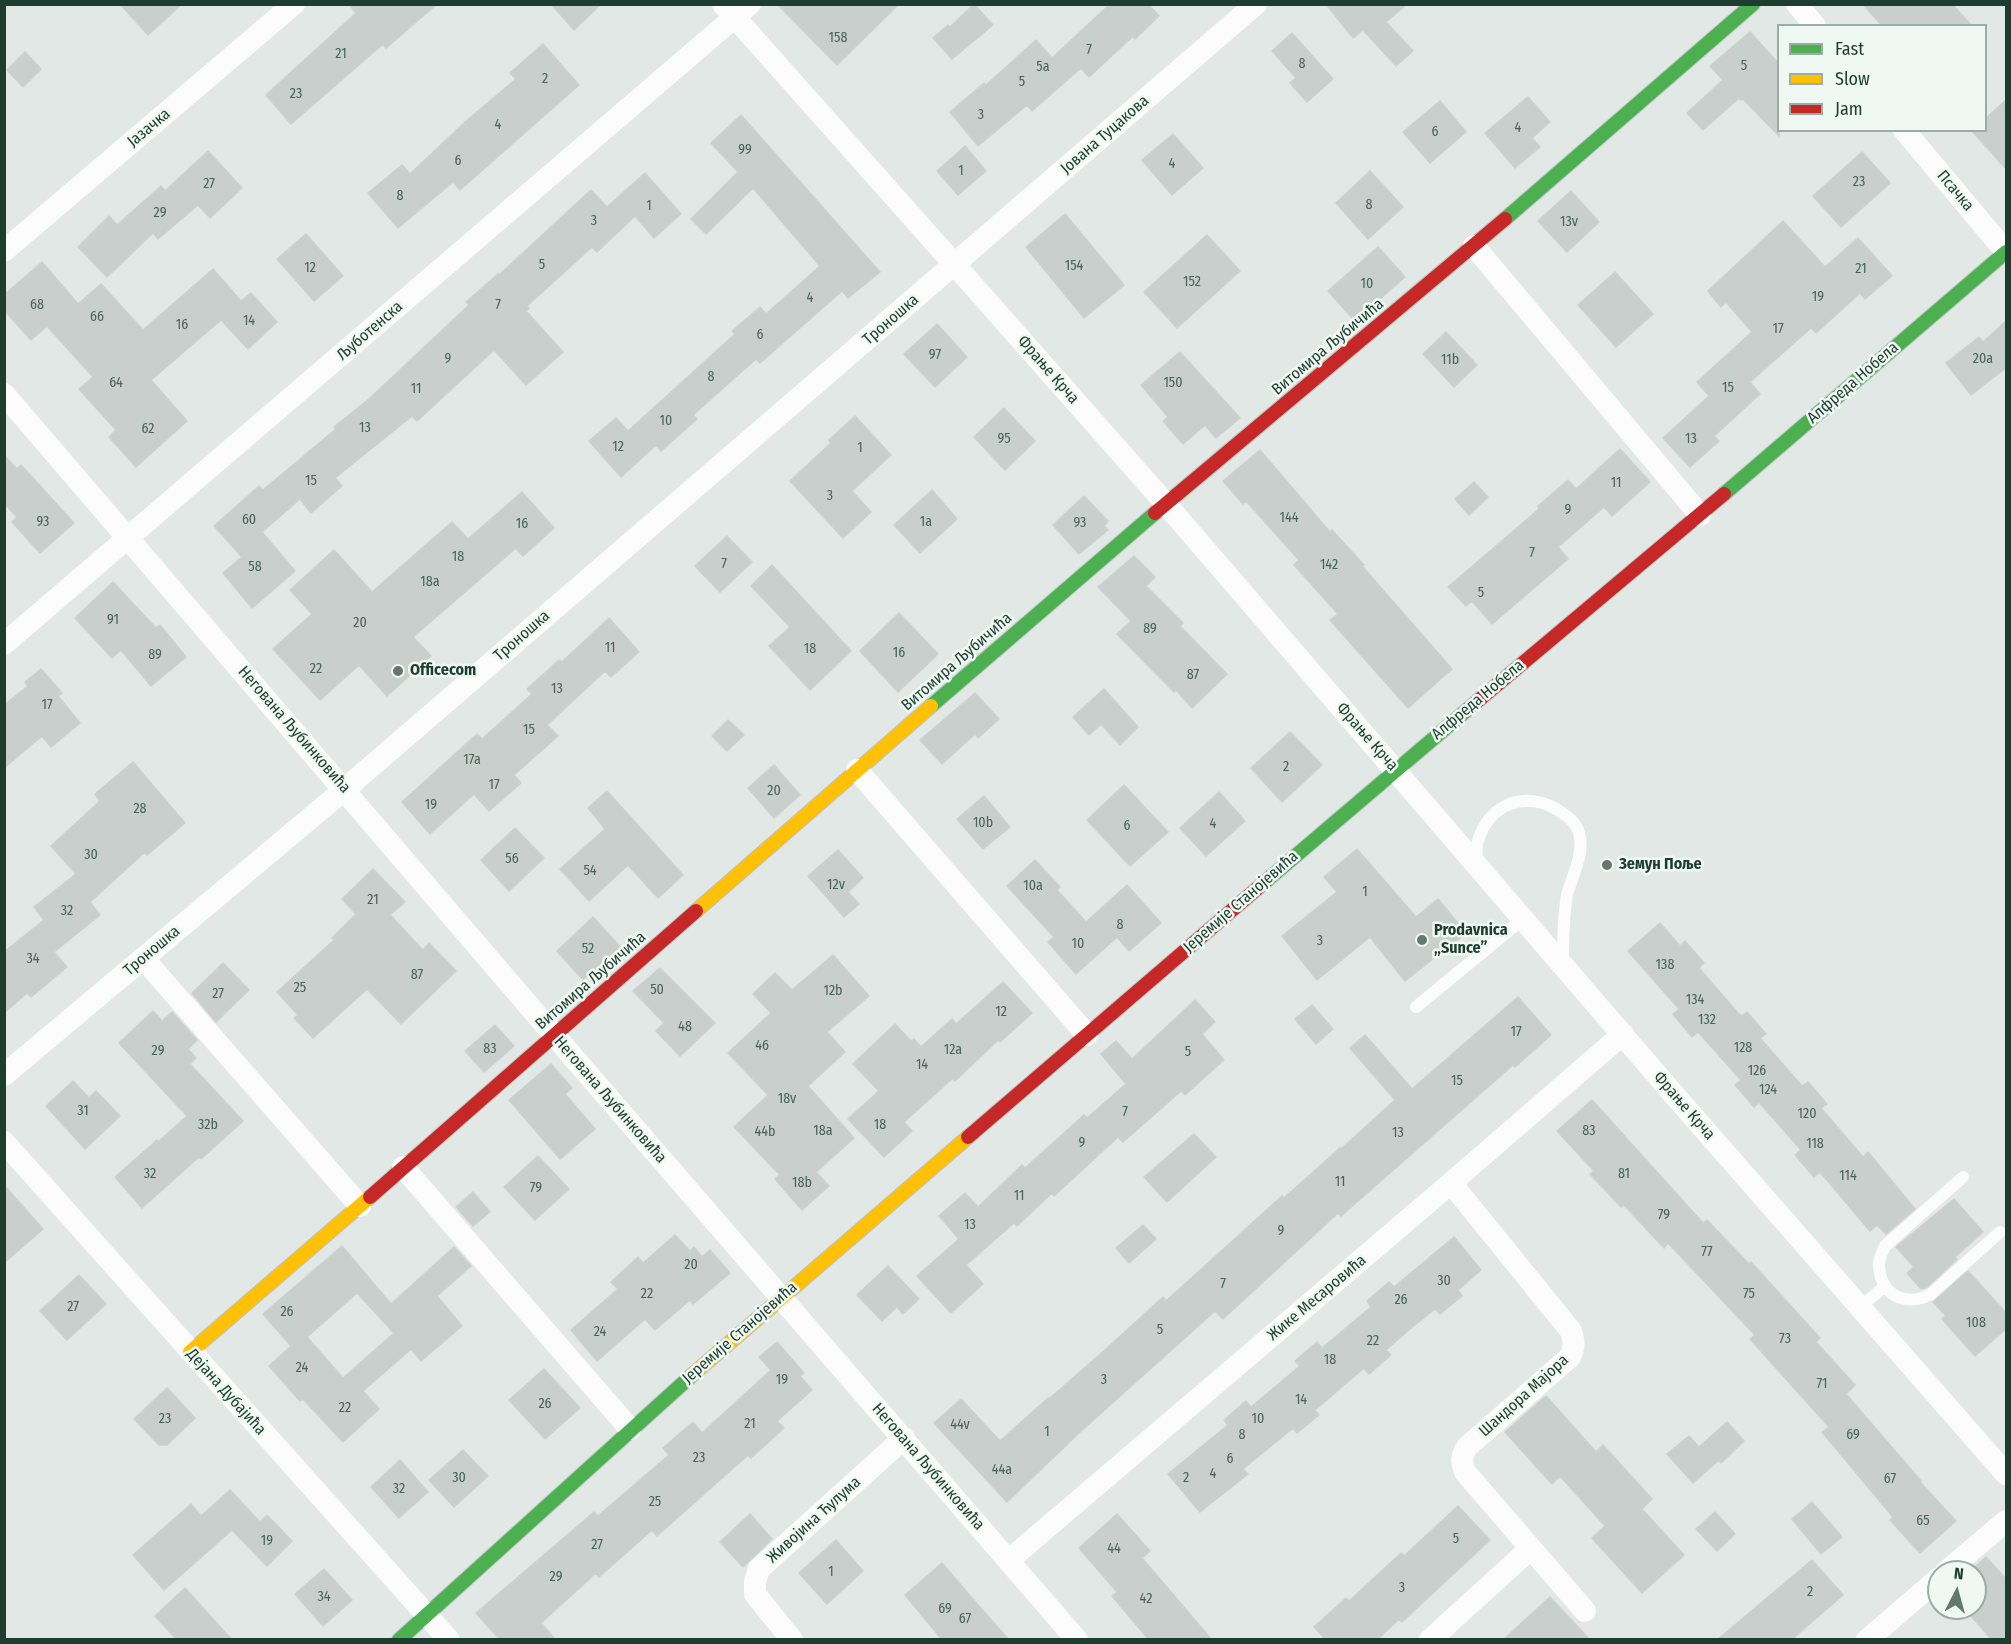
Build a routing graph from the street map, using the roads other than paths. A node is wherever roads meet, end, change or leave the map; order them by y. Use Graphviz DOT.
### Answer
graph roads {
  1 [pos="294,4"];
  2 [pos="1256,4"];
  3 [pos="1753,4"];
  4 [pos="1797,4"];
  5 [pos="736,9"];
  6 [pos="1813,24"];
  7 [pos="1906,132"];
  8 [pos="1474,246"];
  9 [pos="4,251"];
  10 [pos="2006,252"];
  11 [pos="955,265"];
  12 [pos="4,394"];
  13 [pos="1166,504"];
  14 [pos="1700,515"];
  15 [pos="129,538"];
  16 [pos="4,644"];
  17 [pos="857,770"];
  18 [pos="1395,770"];
  19 [pos="345,789"];
  20 [pos="1476,865"];
  21 [pos="1523,919"];
  22 [pos="143,958"];
  23 [pos="1563,965"];
  24 [pos="1416,1007"];
  25 [pos="1623,1034"];
  26 [pos="554,1035"];
  27 [pos="1087,1035"];
  28 [pos="4,1074"];
  29 [pos="4,1143"];
  30 [pos="403,1167"];
  31 [pos="1963,1177"];
  32 [pos="1451,1183"];
  33 [pos="360,1206"];
  34 [pos="2000,1232"];
  35 [pos="1885,1286"];
  36 [pos="781,1298"];
  37 [pos="1859,1308"];
  38 [pos="190,1352"];
  39 [pos="630,1429"];
  40 [pos="904,1438"];
  41 [pos="2007,1474"];
  42 [pos="2007,1521"];
  43 [pos="1530,1549"];
  44 [pos="1009,1560"];
  45 [pos="1960,1560"];
  46 [pos="1927,1588"];
  47 [pos="1585,1611"];
  48 [pos="427,1615"];
  49 [pos="399,1640"];
  50 [pos="449,1640"];
  51 [pos="792,1640"];
  52 [pos="1077,1640"];
  53 [pos="1430,1640"];
  54 [pos="1867,1640"];
  1 -- 9 [label="street, Јазачка"];
  2 -- 11 [label="street, Јована Туцакова"];
  3 -- 8 [label="street, Витомира Љубичића"];
  4 -- 6 [label="street"];
  5 -- 11 [label="street, Фрање Крча"];
  5 -- 15 [label="street, Љуботенска"];
  7 -- 10 [label="street, Псачка"];
  8 -- 13 [label="street, Витомира Љубичића"];
  8 -- 14 [label="street"];
  10 -- 14 [label="street, Алфреда Нобела"];
  11 -- 13 [label="street, Фрање Крча"];
  11 -- 19 [label="street, Троношка"];
  12 -- 15 [label="street, Негована Љубинковића"];
  13 -- 17 [label="street, Витомира Љубичића"];
  13 -- 18 [label="street, Фрање Крча"];
  14 -- 18 [label="street, Алфреда Нобела"];
  15 -- 16 [label="street, Љуботенска"];
  15 -- 19 [label="street, Негована Љубинковића"];
  17 -- 26 [label="street, Витомира Љубичића"];
  17 -- 27 [label="street"];
  18 -- 20 [label="street, Фрање Крча"];
  18 -- 27 [label="street, Јеремије Станојевића"];
  19 -- 22 [label="street, Троношка"];
  19 -- 26 [label="street, Негована Љубинковића"];
  20 -- 21 [label="street, Фрање Крча"];
  20 -- 23 [label="lane"];
  21 -- 23 [label="street, Фрање Крча"];
  21 -- 24 [label="lane"];
  22 -- 28 [label="street, Троношка"];
  22 -- 33 [label="street"];
  23 -- 25 [label="street, Фрање Крча"];
  25 -- 32 [label="street, Жике Месаровића"];
  25 -- 37 [label="street, Фрање Крча"];
  26 -- 30 [label="street, Витомира Љубичића"];
  26 -- 36 [label="street, Негована Љубинковића"];
  27 -- 36 [label="street, Јеремије Станојевића"];
  29 -- 38 [label="street, Дејана Дубајића"];
  30 -- 33 [label="street, Витомира Љубичића"];
  30 -- 39 [label="street"];
  31 -- 35 [label="lane"];
  32 -- 43 [label="street, Шандора Мајора"];
  32 -- 44 [label="street, Жике Месаровића"];
  33 -- 38 [label="street, Витомира Љубичића"];
  34 -- 35 [label="lane"];
  35 -- 37 [label="lane"];
  36 -- 39 [label="street, Јеремије Станојевића"];
  36 -- 40 [label="street, Негована Љубинковића"];
  37 -- 41 [label="street, Фрање Крча"];
  38 -- 48 [label="street, Дејана Дубајића"];
  39 -- 48 [label="street, Јеремије Станојевића"];
  40 -- 44 [label="street, Негована Љубинковића"];
  40 -- 51 [label="street, Живојина Ћулума"];
  42 -- 45 [label="street"];
  43 -- 47 [label="street, Шандора Мајора"];
  43 -- 53 [label="street"];
  44 -- 52 [label="street, Негована Љубинковића"];
  46 -- 54 [label="street"];
  48 -- 49 [label="street, Јеремије Станојевића"];
  48 -- 50 [label="street, Дејана Дубајића"];
}
